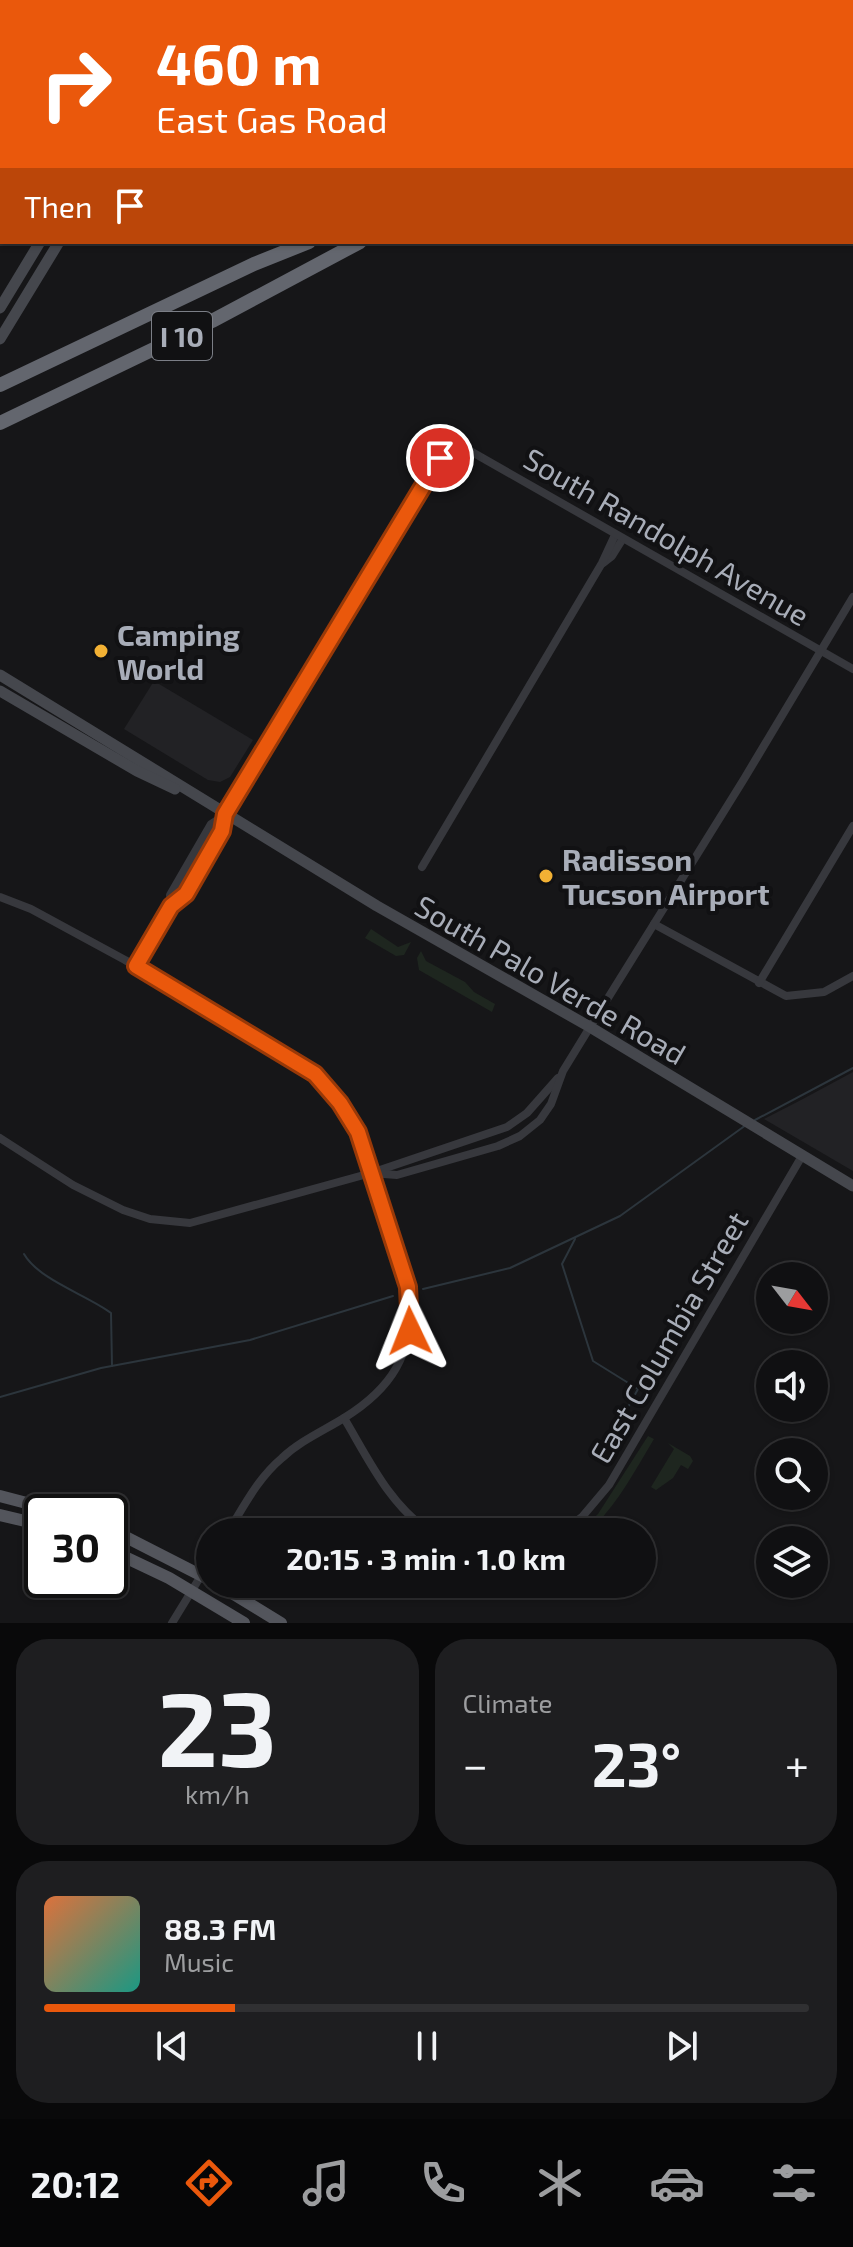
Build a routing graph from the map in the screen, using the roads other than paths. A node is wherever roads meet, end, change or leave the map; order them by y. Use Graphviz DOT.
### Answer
graph roads {
  1 [pos="39,244"];
  2 [pos="58,244"];
  3 [pos="304,244"];
  4 [pos="356,244"];
  5 [pos="0,308"];
  6 [pos="0,339"];
  7 [pos="0,384"];
  8 [pos="0,423"];
  9 [pos="619,537"];
  10 [pos="853,597"];
  11 [pos="821,651"];
  12 [pos="853,669"];
  13 [pos="0,675"];
  14 [pos="0,691"];
  15 [pos="42,716"];
  16 [pos="110,743"];
  17 [pos="225,814"];
  18 [pos="853,826"];
  19 [pos="422,867"];
  20 [pos="0,897"];
  21 [pos="654,924"];
  22 [pos="136,966"];
  23 [pos="853,976"];
  24 [pos="759,983"];
  25 [pos="590,1027"];
  26 [pos="563,1071"];
  27 [pos="513,1123"];
  28 [pos="520,1136"];
  29 [pos="0,1138"];
  30 [pos="802,1156"];
  31 [pos="371,1173"];
  32 [pos="853,1186"];
  33 [pos="344,1418"];
  34 [pos="0,1496"];
  35 [pos="24,1502"];
  36 [pos="0,1515"];
  37 [pos="237,1518"];
  38 [pos="410,1518"];
  39 [pos="581,1518"];
  40 [pos="24,1521"];
  41 [pos="128,1538"];
  42 [pos="128,1558"];
  43 [pos="196,1572"];
  44 [pos="196,1586"];
  45 [pos="191,1591"];
  46 [pos="240,1598"];
  47 [pos="172,1623"];
  48 [pos="244,1623"];
  49 [pos="281,1623"];
  1 -- 5 [label="main road"];
  2 -- 6 [label="main road"];
  3 -- 7 [label="highway, I 10"];
  4 -- 8 [label="highway, I 10"];
  9 -- 11 [label="street, South Randolph Avenue"];
  9 -- 17 [label="street, South Randolph Avenue"];
  9 -- 19 [label="street"];
  10 -- 11 [label="street"];
  11 -- 12 [label="street, South Randolph Avenue"];
  11 -- 21 [label="street"];
  13 -- 16 [label="main road, South Palo Verde Road"];
  14 -- 15 [label="main road, South Palo Verde Road"];
  15 -- 16 [label="main road"];
  15 -- 17 [label="main road, South Palo Verde Road"];
  16 -- 17 [label="main road, South Palo Verde Road"];
  17 -- 22 [label="street"];
  17 -- 25 [label="main road, South Palo Verde Road"];
  18 -- 24 [label="street"];
  20 -- 22 [label="street"];
  21 -- 24 [label="street"];
  21 -- 25 [label="street"];
  22 -- 31 [label="street"];
  23 -- 24 [label="street"];
  25 -- 26 [label="street"];
  25 -- 30 [label="main road, South Palo Verde Road"];
  26 -- 27 [label="street"];
  26 -- 28 [label="street"];
  27 -- 28 [label="street"];
  27 -- 31 [label="street"];
  28 -- 31 [label="street"];
  29 -- 31 [label="street"];
  30 -- 32 [label="main road, South Palo Verde Road"];
  30 -- 39 [label="street, East Columbia Street"];
  31 -- 33 [label="street"];
  33 -- 37 [label="street"];
  33 -- 38 [label="street"];
  34 -- 35 [label="main road"];
  36 -- 40 [label="main road"];
  41 -- 43 [label="main road"];
  42 -- 45 [label="main road"];
  44 -- 45 [label="street"];
  45 -- 47 [label="street"];
  45 -- 48 [label="main road"];
  46 -- 49 [label="main road"];
}
